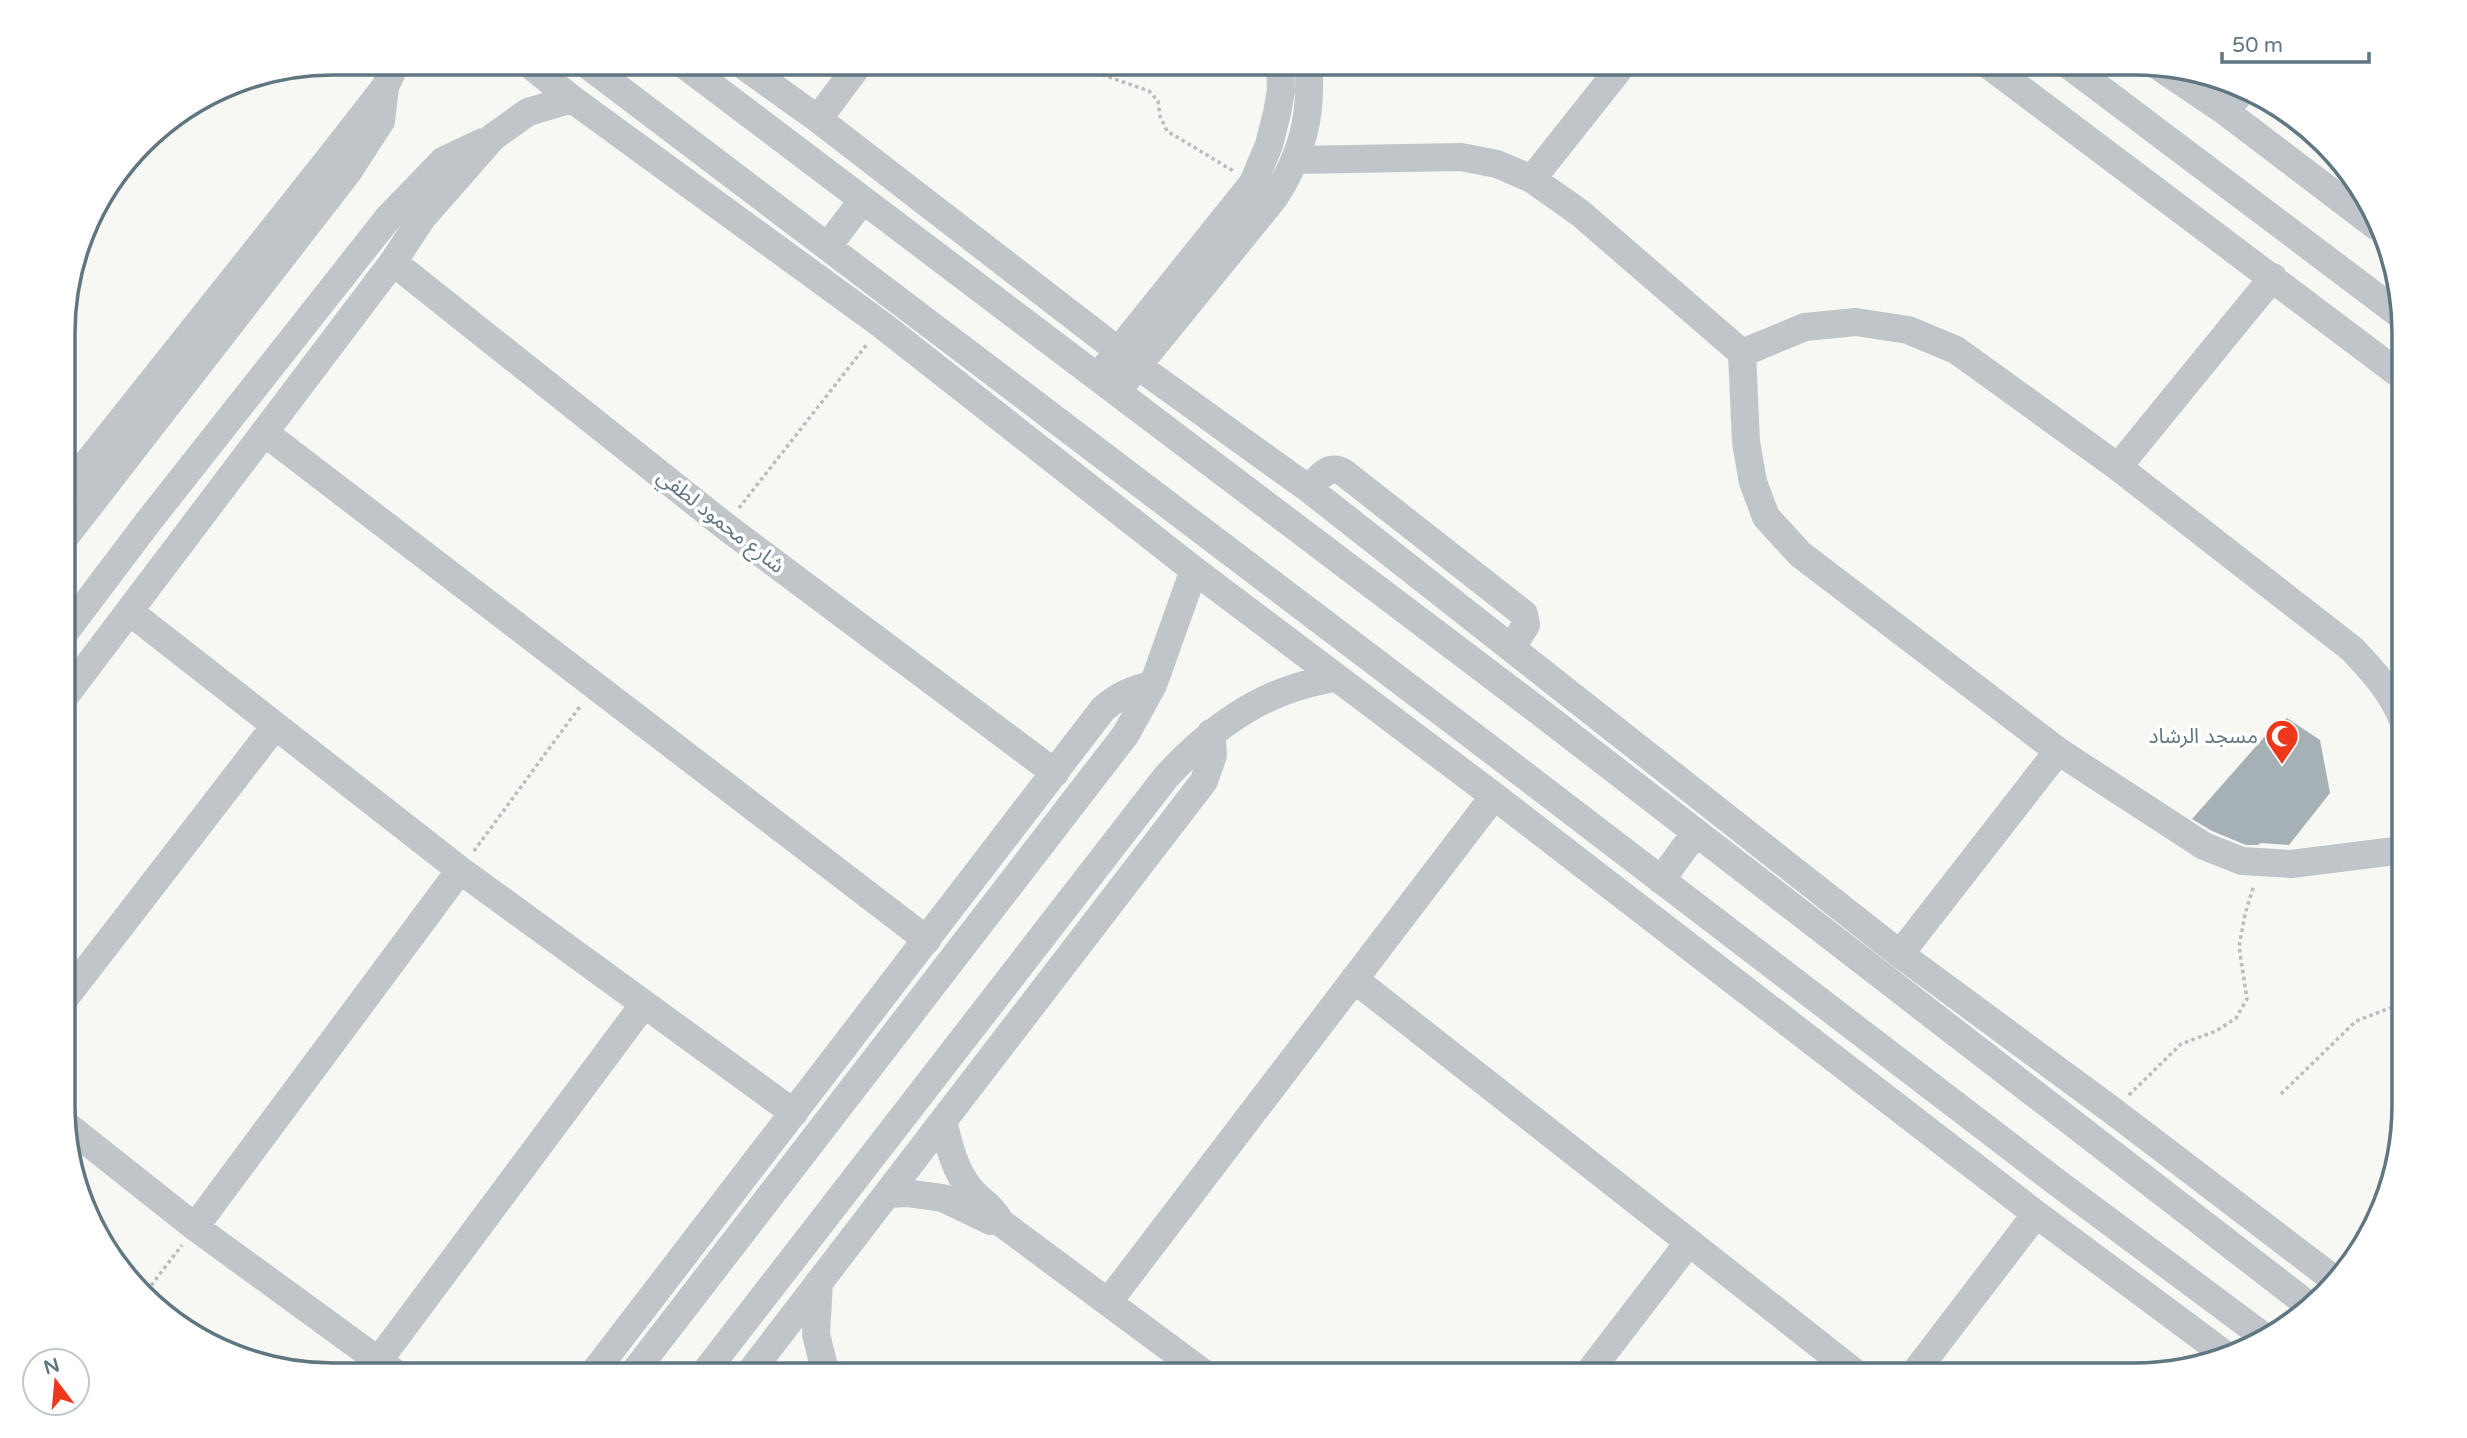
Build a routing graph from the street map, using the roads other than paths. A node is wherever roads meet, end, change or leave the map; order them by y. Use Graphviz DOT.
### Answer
graph roads {
  1 [pos="390,75"];
  2 [pos="543,75"];
  3 [pos="601,75"];
  4 [pos="698,75"];
  5 [pos="757,75"];
  6 [pos="851,75"];
  7 [pos="1280,75"];
  8 [pos="1308,75"];
  9 [pos="1614,75"];
  10 [pos="2002,75"];
  11 [pos="2082,75"];
  12 [pos="2177,79"];
  13 [pos="2238,97"];
  14 [pos="572,99"];
  15 [pos="2226,112"];
  16 [pos="818,119"];
  17 [pos="493,137"];
  18 [pos="1296,160"];
  19 [pos="1532,178"];
  20 [pos="862,201"];
  21 [pos="2364,217"];
  22 [pos="828,246"];
  23 [pos="393,261"];
  24 [pos="2273,277"];
  25 [pos="2391,308"];
  26 [pos="1742,353"];
  27 [pos="1128,358"];
  28 [pos="2392,369"];
  29 [pos="1106,385"];
  30 [pos="265,433"];
  31 [pos="2118,467"];
  32 [pos="75,478"];
  33 [pos="75,524"];
  34 [pos="1194,570"];
  35 [pos="131,612"];
  36 [pos="75,619"];
  37 [pos="1336,677"];
  38 [pos="75,683"];
  39 [pos="1153,685"];
  40 [pos="2392,698"];
  41 [pos="275,726"];
  42 [pos="1211,733"];
  43 [pos="2057,751"];
  44 [pos="1055,773"];
  45 [pos="1494,796"];
  46 [pos="1696,832"];
  47 [pos="2392,851"];
  48 [pos="460,870"];
  49 [pos="1661,880"];
  50 [pos="927,940"];
  51 [pos="1900,954"];
  52 [pos="1354,979"];
  53 [pos="75,985"];
  54 [pos="644,1004"];
  55 [pos="794,1113"];
  56 [pos="943,1121"];
  57 [pos="77,1133"];
  58 [pos="887,1194"];
  59 [pos="2036,1214"];
  60 [pos="1000,1222"];
  61 [pos="195,1227"];
  62 [pos="1689,1242"];
  63 [pos="2328,1275"];
  64 [pos="819,1283"];
  65 [pos="2302,1300"];
  66 [pos="1109,1301"];
  67 [pos="2257,1331"];
  68 [pos="2217,1349"];
  69 [pos="381,1363"];
  70 [pos="392,1363"];
  71 [pos="601,1363"];
  72 [pos="641,1363"];
  73 [pos="712,1363"];
  74 [pos="757,1363"];
  75 [pos="823,1363"];
  76 [pos="1190,1363"];
  77 [pos="1596,1363"];
  78 [pos="1843,1363"];
  79 [pos="1921,1363"];
  1 -- 32 [label="street"];
  1 -- 33 [label="street"];
  2 -- 14 [label="street"];
  3 -- 22 [label="street"];
  4 -- 20 [label="street"];
  5 -- 16 [label="street"];
  6 -- 16 [label="street"];
  7 -- 27 [label="street"];
  8 -- 18 [label="street"];
  9 -- 19 [label="street"];
  10 -- 24 [label="street"];
  11 -- 25 [label="street"];
  12 -- 15 [label="street"];
  13 -- 15 [label="street"];
  14 -- 17 [label="street"];
  14 -- 34 [label="street"];
  15 -- 21 [label="street"];
  16 -- 27 [label="street"];
  17 -- 23 [label="street"];
  17 -- 36 [label="street"];
  18 -- 19 [label="street"];
  18 -- 27 [label="street"];
  19 -- 26 [label="street"];
  20 -- 22 [label="street"];
  20 -- 29 [label="street"];
  22 -- 49 [label="street"];
  23 -- 30 [label="street"];
  23 -- 44 [label="street, شارع محمود لطفي"];
  24 -- 28 [label="street"];
  24 -- 31 [label="street"];
  26 -- 31 [label="street"];
  26 -- 43 [label="street"];
  27 -- 29 [label="street"];
  27 -- 51 [label="street"];
  29 -- 46 [label="street"];
  30 -- 35 [label="street"];
  30 -- 50 [label="street"];
  31 -- 40 [label="street"];
  34 -- 37 [label="street"];
  34 -- 39 [label="street"];
  35 -- 38 [label="street"];
  35 -- 41 [label="street"];
  37 -- 42 [label="street"];
  37 -- 45 [label="street"];
  39 -- 44 [label="street"];
  39 -- 72 [label="street"];
  41 -- 48 [label="street"];
  41 -- 53 [label="street"];
  42 -- 56 [label="street"];
  42 -- 73 [label="street"];
  43 -- 47 [label="street"];
  43 -- 51 [label="street"];
  44 -- 50 [label="street"];
  45 -- 52 [label="street"];
  45 -- 59 [label="street"];
  46 -- 49 [label="street"];
  46 -- 65 [label="street"];
  48 -- 54 [label="street"];
  48 -- 61 [label="street"];
  49 -- 67 [label="street"];
  50 -- 55 [label="street"];
  51 -- 63 [label="street"];
  52 -- 62 [label="street"];
  52 -- 66 [label="street"];
  54 -- 55 [label="street"];
  54 -- 70 [label="street"];
  55 -- 71 [label="street"];
  56 -- 58 [label="street"];
  56 -- 60 [label="street"];
  57 -- 61 [label="street"];
  58 -- 60 [label="street"];
  58 -- 64 [label="street"];
  59 -- 68 [label="street"];
  59 -- 79 [label="street"];
  60 -- 66 [label="street"];
  61 -- 69 [label="street"];
  62 -- 77 [label="street"];
  62 -- 78 [label="street"];
  64 -- 74 [label="street"];
  64 -- 75 [label="street"];
  66 -- 76 [label="street"];
}
